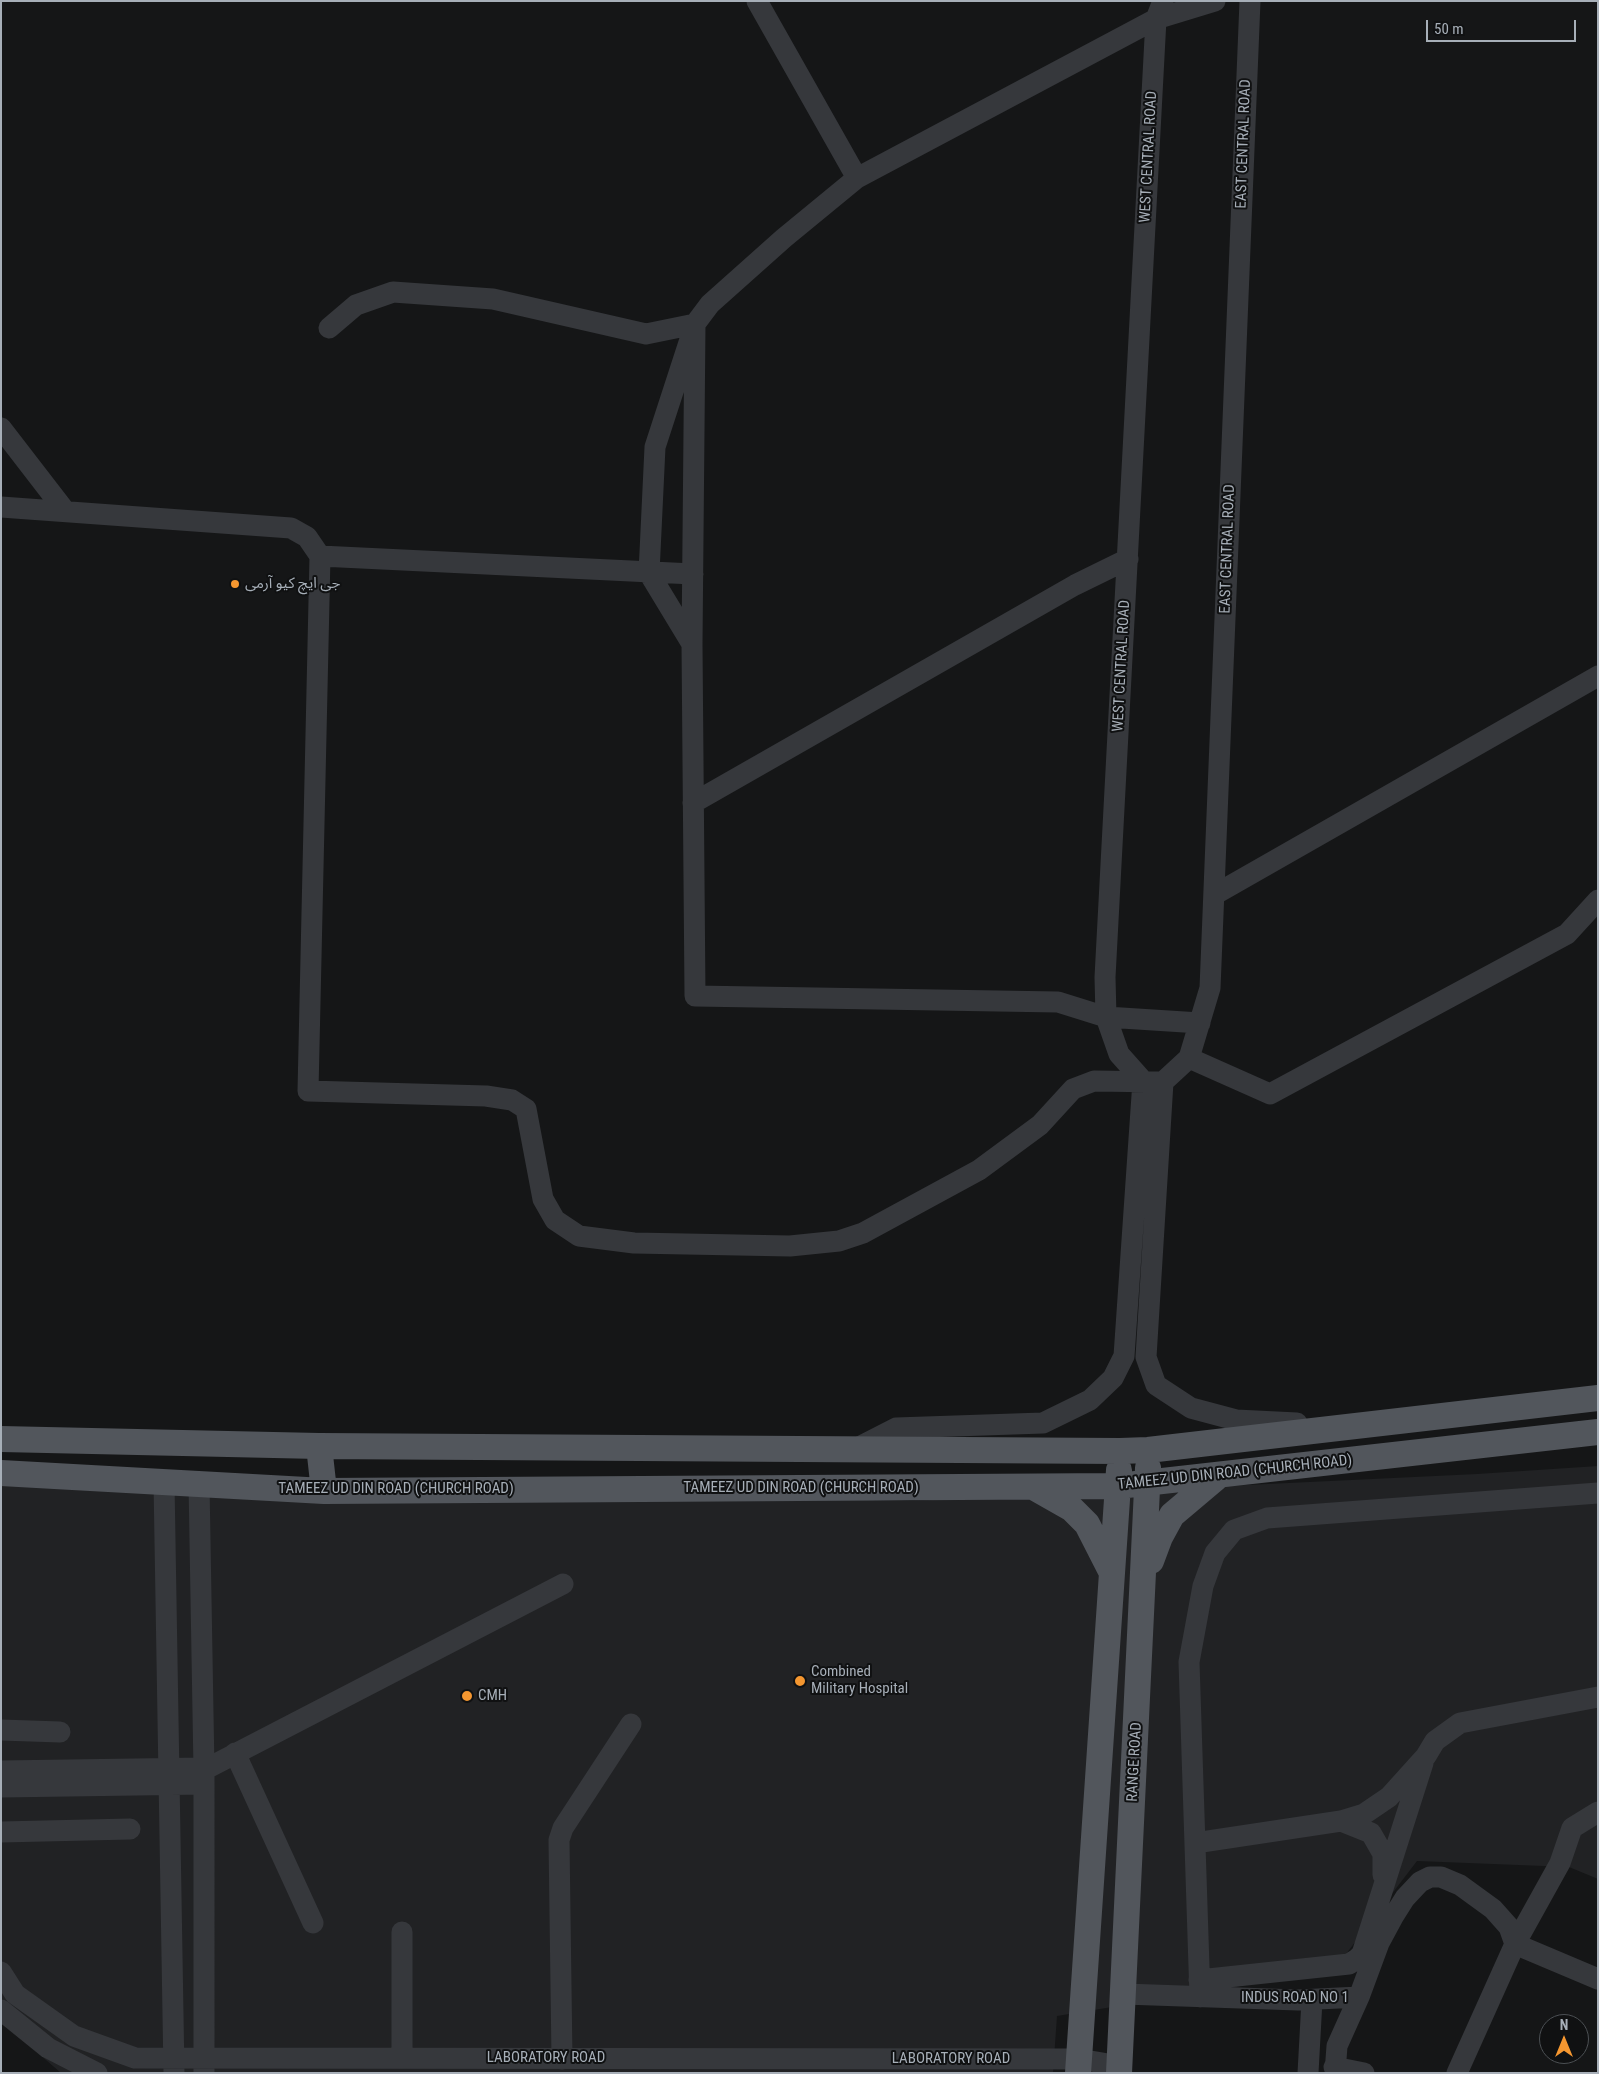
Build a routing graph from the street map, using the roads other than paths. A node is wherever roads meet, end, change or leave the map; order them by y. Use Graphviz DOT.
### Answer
graph roads {
  1 [pos="757,1"];
  2 [pos="1215,1"];
  3 [pos="1250,1"];
  4 [pos="1160,10"];
  5 [pos="857,178"];
  6 [pos="1141,319"];
  7 [pos="695,324"];
  8 [pos="330,328"];
  9 [pos="1,428"];
  10 [pos="1,507"];
  11 [pos="65,511"];
  12 [pos="320,556"];
  13 [pos="1128,559"];
  14 [pos="649,573"];
  15 [pos="693,574"];
  16 [pos="692,644"];
  17 [pos="1598,676"];
  18 [pos="693,803"];
  19 [pos="1214,895"];
  20 [pos="1598,900"];
  21 [pos="1106,1017"];
  22 [pos="1200,1023"];
  23 [pos="1189,1058"];
  24 [pos="1153,1082"];
  25 [pos="1598,1388"];
  26 [pos="1598,1398"];
  27 [pos="1598,1432"];
  28 [pos="1,1439"];
  29 [pos="319,1446"];
  30 [pos="852,1450"];
  31 [pos="1148,1450"];
  32 [pos="1120,1452"];
  33 [pos="1,1473"];
  34 [pos="1216,1476"];
  35 [pos="164,1482"];
  36 [pos="199,1483"];
  37 [pos="1148,1484"];
  38 [pos="1031,1486"];
  39 [pos="1118,1486"];
  40 [pos="324,1491"];
  41 [pos="1598,1493"];
  42 [pos="1112,1573"];
  43 [pos="1144,1583"];
  44 [pos="563,1584"];
  45 [pos="1598,1698"];
  46 [pos="631,1724"];
  47 [pos="1,1730"];
  48 [pos="60,1732"];
  49 [pos="235,1753"];
  50 [pos="1426,1756"];
  51 [pos="1,1771"];
  52 [pos="203,1774"];
  53 [pos="169,1776"];
  54 [pos="1,1787"];
  55 [pos="1598,1812"];
  56 [pos="1341,1821"];
  57 [pos="130,1829"];
  58 [pos="1,1832"];
  59 [pos="1195,1843"];
  60 [pos="1383,1885"];
  61 [pos="313,1923"];
  62 [pos="402,1932"];
  63 [pos="1515,1944"];
  64 [pos="1,1972"];
  65 [pos="1598,1979"];
  66 [pos="1199,1988"];
  67 [pos="1124,1994"];
  68 [pos="1359,1998"];
  69 [pos="1312,2000"];
  70 [pos="1,2010"];
  71 [pos="402,2058"];
  72 [pos="562,2058"];
  73 [pos="174,2065"];
  74 [pos="204,2066"];
  75 [pos="1079,2066"];
  76 [pos="1119,2069"];
  77 [pos="1334,2070"];
  78 [pos="97,2073"];
  79 [pos="1308,2073"];
  80 [pos="1364,2073"];
  81 [pos="1457,2073"];
  1 -- 5 [label="street"];
  2 -- 4 [label="street"];
  3 -- 19 [label="street, EAST CENTRAL ROAD"];
  4 -- 5 [label="street"];
  4 -- 6 [label="street, WEST CENTRAL ROAD"];
  5 -- 7 [label="street"];
  6 -- 13 [label="street, WEST CENTRAL ROAD"];
  6 -- 21 [label="street, WEST CENTRAL ROAD"];
  7 -- 8 [label="street"];
  7 -- 14 [label="street"];
  7 -- 15 [label="street"];
  9 -- 11 [label="street"];
  10 -- 11 [label="street"];
  11 -- 12 [label="street"];
  12 -- 14 [label="street"];
  12 -- 24 [label="street"];
  13 -- 18 [label="street"];
  13 -- 21 [label="street, WEST CENTRAL ROAD"];
  14 -- 15 [label="street"];
  14 -- 16 [label="street"];
  15 -- 16 [label="street"];
  16 -- 18 [label="street"];
  17 -- 19 [label="street"];
  18 -- 21 [label="street"];
  19 -- 22 [label="street, EAST CENTRAL ROAD"];
  20 -- 23 [label="street"];
  21 -- 22 [label="street"];
  21 -- 24 [label="street, WEST CENTRAL ROAD"];
  22 -- 23 [label="street, EAST CENTRAL ROAD"];
  23 -- 24 [label="street, EAST CENTRAL ROAD"];
  24 -- 25 [label="street"];
  24 -- 30 [label="street"];
  26 -- 31 [label="main road"];
  27 -- 34 [label="main road, TAMEEZ UD DIN ROAD (CHURCH ROAD)"];
  28 -- 29 [label="main road"];
  29 -- 30 [label="main road"];
  29 -- 40 [label="main road"];
  30 -- 32 [label="main road"];
  31 -- 32 [label="main road"];
  31 -- 37 [label="main road, RANGE ROAD"];
  32 -- 39 [label="main road"];
  33 -- 35 [label="main road, TAMEEZ UD DIN ROAD (CHURCH ROAD)"];
  34 -- 37 [label="main road, TAMEEZ UD DIN ROAD (CHURCH ROAD)"];
  34 -- 43 [label="main road"];
  35 -- 36 [label="main road, TAMEEZ UD DIN ROAD (CHURCH ROAD)"];
  35 -- 53 [label="street"];
  36 -- 40 [label="main road, TAMEEZ UD DIN ROAD (CHURCH ROAD)"];
  36 -- 52 [label="street"];
  37 -- 39 [label="main road, TAMEEZ UD DIN ROAD (CHURCH ROAD)"];
  37 -- 43 [label="main road, RANGE ROAD"];
  38 -- 39 [label="main road, TAMEEZ UD DIN ROAD (CHURCH ROAD)"];
  38 -- 40 [label="main road, TAMEEZ UD DIN ROAD (CHURCH ROAD)"];
  38 -- 42 [label="main road"];
  39 -- 42 [label="main road"];
  41 -- 59 [label="street"];
  42 -- 75 [label="main road"];
  43 -- 67 [label="main road, RANGE ROAD"];
  44 -- 49 [label="street"];
  45 -- 50 [label="street"];
  46 -- 72 [label="street"];
  47 -- 48 [label="street"];
  49 -- 52 [label="street"];
  49 -- 61 [label="street"];
  50 -- 56 [label="street"];
  50 -- 60 [label="street"];
  51 -- 53 [label="street"];
  52 -- 53 [label="street"];
  52 -- 74 [label="street"];
  53 -- 54 [label="street"];
  53 -- 73 [label="street"];
  55 -- 63 [label="street"];
  56 -- 59 [label="street"];
  56 -- 60 [label="street"];
  57 -- 58 [label="street"];
  59 -- 66 [label="street"];
  60 -- 66 [label="street"];
  62 -- 71 [label="street"];
  63 -- 65 [label="street"];
  63 -- 68 [label="street, INDUS ROAD NO 1"];
  63 -- 81 [label="street"];
  64 -- 73 [label="street, LABORATORY ROAD"];
  66 -- 67 [label="street, INDUS ROAD NO 1"];
  66 -- 69 [label="street, INDUS ROAD NO 1"];
  67 -- 76 [label="main road, RANGE ROAD"];
  68 -- 69 [label="street, INDUS ROAD NO 1"];
  68 -- 77 [label="street"];
  69 -- 79 [label="street"];
  70 -- 78 [label="street"];
  71 -- 72 [label="street, LABORATORY ROAD"];
  71 -- 74 [label="street, LABORATORY ROAD"];
  72 -- 75 [label="street, LABORATORY ROAD"];
  73 -- 74 [label="street, LABORATORY ROAD"];
  75 -- 76 [label="street, LABORATORY ROAD"];
  77 -- 80 [label="street"];
}
